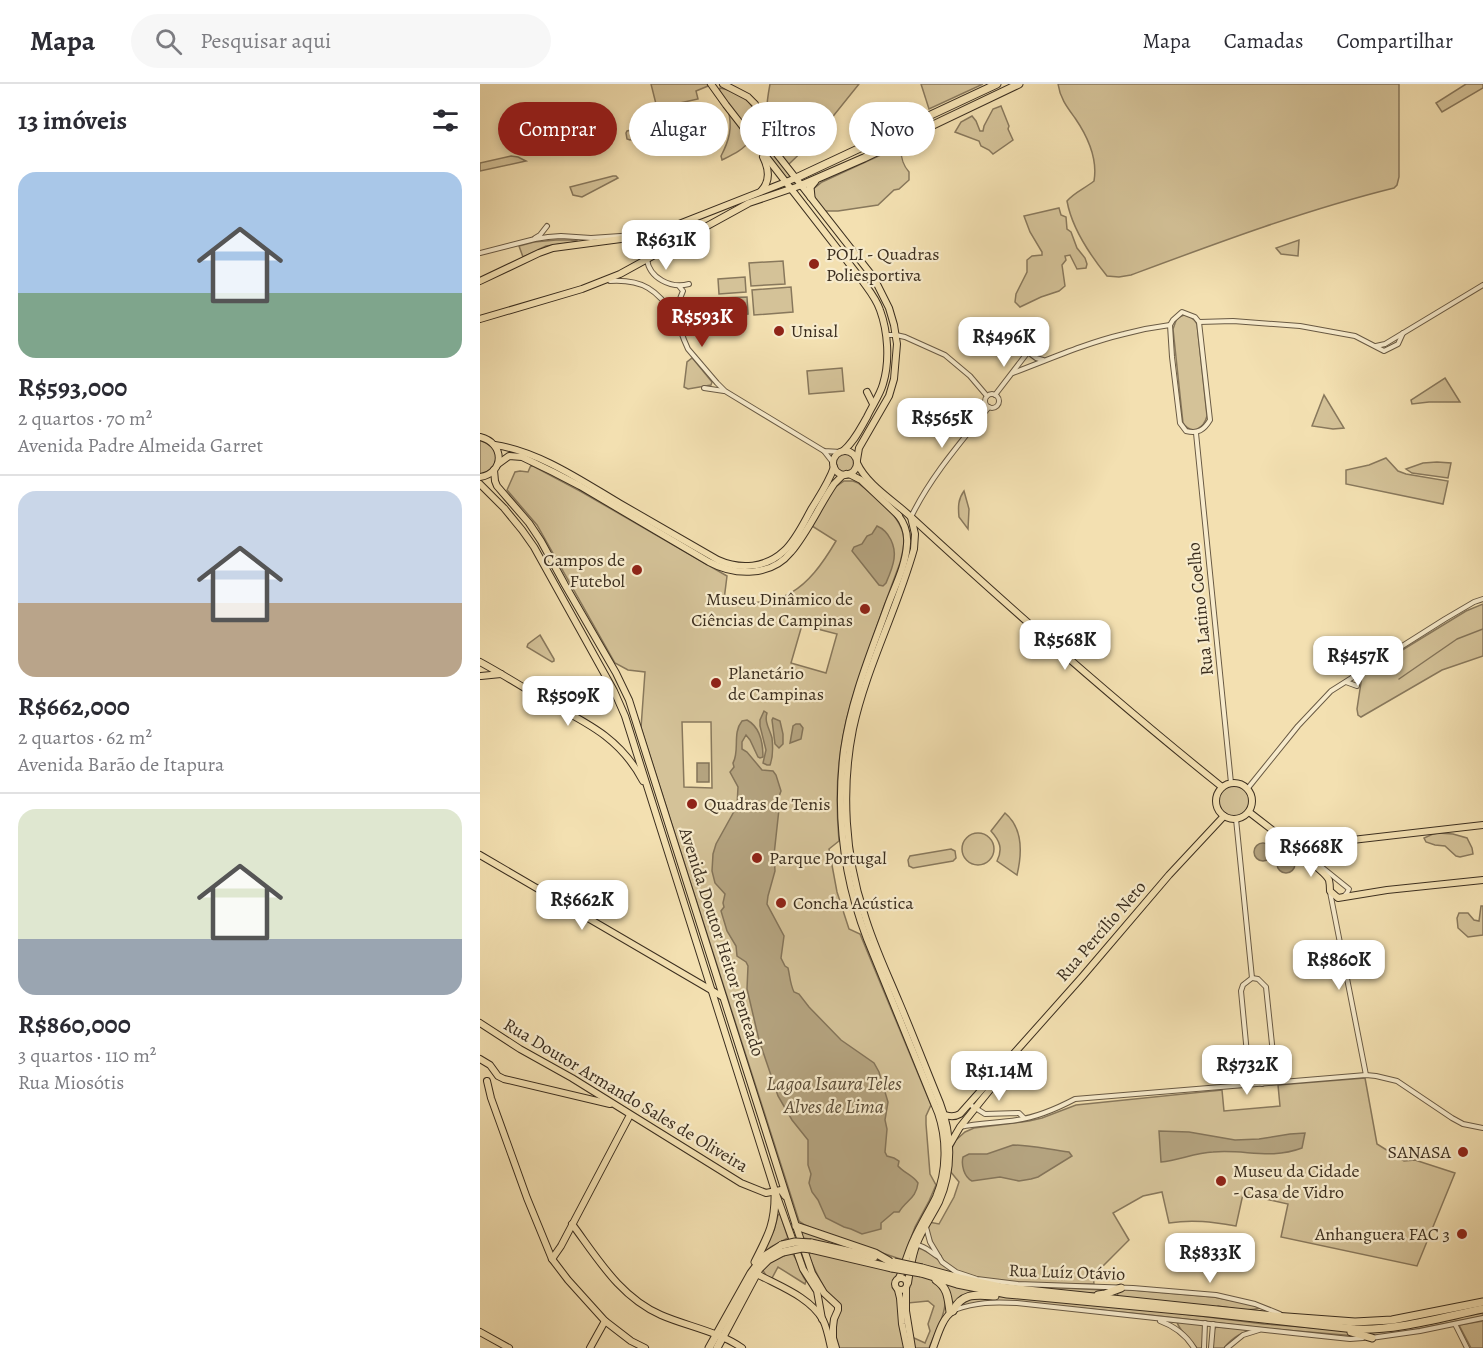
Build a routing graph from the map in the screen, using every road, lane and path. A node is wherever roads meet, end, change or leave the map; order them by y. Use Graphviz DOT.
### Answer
graph roads {
  1 [pos="711,84"];
  2 [pos="723,84"];
  3 [pos="996,84"];
  4 [pos="1019,84"];
  5 [pos="731,88"];
  6 [pos="717,93"];
  7 [pos="740,123"];
  8 [pos="762,156"];
  9 [pos="765,156"];
  10 [pos="826,173"];
  11 [pos="796,178"];
  12 [pos="785,182"];
  13 [pos="802,185"];
  14 [pos="791,189"];
  15 [pos="757,194"];
  16 [pos="773,194"];
  17 [pos="796,196"];
  18 [pos="811,197"];
  19 [pos="831,221"];
  20 [pos="547,226"];
  21 [pos="676,226"];
  22 [pos="822,229"];
  23 [pos="651,235"];
  24 [pos="535,239"];
  25 [pos="681,240"];
  26 [pos="660,252"];
  27 [pos="480,253"];
  28 [pos="648,259"];
  29 [pos="480,281"];
  30 [pos="603,281"];
  31 [pos="689,284"];
  32 [pos="1483,285"];
  33 [pos="679,286"];
  34 [pos="679,301"];
  35 [pos="666,302"];
  36 [pos="676,318"];
  37 [pos="480,319"];
  38 [pos="1199,322"];
  39 [pos="1170,325"];
  40 [pos="896,338"];
  41 [pos="886,339"];
  42 [pos="1044,360"];
  43 [pos="1013,373"];
  44 [pos="704,388"];
  45 [pos="725,391"];
  46 [pos="867,392"];
  47 [pos="996,395"];
  48 [pos="987,396"];
  49 [pos="874,404"];
  50 [pos="988,406"];
  51 [pos="882,408"];
  52 [pos="1196,433"];
  53 [pos="480,437"];
  54 [pos="495,445"];
  55 [pos="824,451"];
  56 [pos="842,451"];
  57 [pos="857,461"];
  58 [pos="834,466"];
  59 [pos="496,467"];
  60 [pos="847,474"];
  61 [pos="480,477"];
  62 [pos="480,484"];
  63 [pos="916,506"];
  64 [pos="900,512"];
  65 [pos="911,517"];
  66 [pos="913,525"];
  67 [pos="925,531"];
  68 [pos="915,534"];
  69 [pos="1483,599"];
  70 [pos="480,662"];
  71 [pos="489,667"];
  72 [pos="612,667"];
  73 [pos="605,672"];
  74 [pos="501,674"];
  75 [pos="481,677"];
  76 [pos="1345,682"];
  77 [pos="1357,686"];
  78 [pos="568,703"];
  79 [pos="568,713"];
  80 [pos="637,726"];
  81 [pos="629,729"];
  82 [pos="640,762"];
  83 [pos="632,764"];
  84 [pos="1231,783"];
  85 [pos="1222,787"];
  86 [pos="1248,788"];
  87 [pos="651,798"];
  88 [pos="1249,812"];
  89 [pos="1224,816"];
  90 [pos="1236,819"];
  91 [pos="1483,825"];
  92 [pos="1325,836"];
  93 [pos="1330,843"];
  94 [pos="480,856"];
  95 [pos="1311,860"];
  96 [pos="1332,879"];
  97 [pos="1483,880"];
  98 [pos="1338,899"];
  99 [pos="1252,978"];
  100 [pos="712,991"];
  101 [pos="723,998"];
  102 [pos="715,1002"];
  103 [pos="480,1023"];
  104 [pos="480,1059"];
  105 [pos="1275,1071"];
  106 [pos="924,1072"];
  107 [pos="1249,1073"];
  108 [pos="1366,1075"];
  109 [pos="498,1076"];
  110 [pos="572,1078"];
  111 [pos="483,1081"];
  112 [pos="1276,1082"];
  113 [pos="1262,1084"];
  114 [pos="1250,1085"];
  115 [pos="566,1093"];
  116 [pos="616,1106"];
  117 [pos="974,1108"];
  118 [pos="630,1115"];
  119 [pos="945,1115"];
  120 [pos="1025,1119"];
  121 [pos="973,1124"];
  122 [pos="960,1127"];
  123 [pos="1483,1128"];
  124 [pos="950,1144"];
  125 [pos="946,1166"];
  126 [pos="758,1191"];
  127 [pos="775,1191"];
  128 [pos="789,1202"];
  129 [pos="775,1205"];
  130 [pos="782,1212"];
  131 [pos="572,1224"];
  132 [pos="796,1226"];
  133 [pos="926,1226"];
  134 [pos="543,1235"];
  135 [pos="916,1245"];
  136 [pos="559,1249"];
  137 [pos="939,1257"];
  138 [pos="552,1259"];
  139 [pos="892,1263"];
  140 [pos="922,1272"];
  141 [pos="754,1273"];
  142 [pos="899,1278"];
  143 [pos="574,1286"];
  144 [pos="907,1286"];
  145 [pos="1121,1288"];
  146 [pos="898,1290"];
  147 [pos="1007,1294"];
  148 [pos="1083,1296"];
  149 [pos="1483,1302"];
  150 [pos="1444,1303"];
  151 [pos="1454,1308"];
  152 [pos="1483,1309"];
  153 [pos="952,1311"];
  154 [pos="1154,1318"];
  155 [pos="1305,1318"];
  156 [pos="1483,1318"];
  157 [pos="822,1319"];
  158 [pos="834,1319"];
  159 [pos="604,1321"];
  160 [pos="1205,1323"];
  161 [pos="1213,1323"];
  162 [pos="1454,1324"];
  163 [pos="1340,1327"];
  164 [pos="1263,1330"];
  165 [pos="480,1332"];
  166 [pos="719,1336"];
  167 [pos="1372,1338"];
  168 [pos="509,1348"];
  169 [pos="590,1348"];
  170 [pos="645,1348"];
  171 [pos="707,1348"];
  172 [pos="717,1348"];
  173 [pos="742,1348"];
  174 [pos="831,1348"];
  175 [pos="836,1348"];
  176 [pos="907,1348"];
  177 [pos="912,1348"];
  178 [pos="933,1348"];
  179 [pos="1194,1348"];
  180 [pos="1204,1348"];
  181 [pos="1211,1348"];
  182 [pos="1227,1348"];
  183 [pos="1467,1348"];
  1 -- 6 [label="main road"];
  2 -- 5 [label="main road"];
  3 -- 11 [label="highway"];
  4 -- 10 [label="highway"];
  5 -- 6 [label="main road"];
  5 -- 11 [label="main road"];
  6 -- 7 [label="main road"];
  8 -- 15 [label="main road"];
  9 -- 12 [label="main road"];
  10 -- 13 [label="highway"];
  10 -- 18 [label="highway"];
  11 -- 12 [label="main road"];
  11 -- 13 [label="main road"];
  12 -- 14 [label="main road"];
  12 -- 15 [label="main road"];
  13 -- 14 [label="main road"];
  13 -- 18 [label="main road"];
  14 -- 16 [label="main road"];
  14 -- 17 [label="main road"];
  15 -- 21 [label="main road"];
  16 -- 17 [label="main road"];
  16 -- 25 [label="main road"];
  17 -- 22 [label="main road"];
  18 -- 19 [label="main road"];
  19 -- 22 [label="main road"];
  19 -- 40 [label="main road"];
  20 -- 24 [label="street"];
  21 -- 23 [label="main road"];
  21 -- 25 [label="main road"];
  22 -- 41 [label="main road"];
  23 -- 24 [label="street"];
  23 -- 26 [label="main road"];
  23 -- 29 [label="main road"];
  24 -- 27 [label="street"];
  25 -- 26 [label="main road"];
  26 -- 28 [label="main road"];
  28 -- 30 [label="main road"];
  28 -- 33 [label="street"];
  30 -- 35 [label="street"];
  30 -- 37 [label="main road"];
  31 -- 33 [label="street"];
  32 -- 38 [label="street"];
  33 -- 34 [label="street"];
  34 -- 35 [label="street"];
  34 -- 36 [label="street"];
  35 -- 36 [label="street"];
  36 -- 45 [label="street"];
  38 -- 39 [label="street"];
  38 -- 52 [label="street"];
  39 -- 42 [label="street"];
  39 -- 52 [label="street"];
  40 -- 41 [label="street"];
  40 -- 48 [label="street"];
  40 -- 51 [label="main road"];
  41 -- 49 [label="main road"];
  42 -- 43 [label="street"];
  42 -- 43 [label="street"];
  43 -- 47 [label="street"];
  44 -- 45 [label="street"];
  45 -- 55 [label="street"];
  46 -- 49 [label="main road"];
  47 -- 48 [label="street"];
  47 -- 50 [label="street"];
  48 -- 50 [label="street"];
  49 -- 51 [label="main road"];
  49 -- 56 [label="main road"];
  50 -- 63 [label="street"];
  51 -- 57 [label="main road"];
  52 -- 84 [label="street, Rua Latino Coelho"];
  53 -- 54 [label="main road"];
  54 -- 58 [label="main road"];
  54 -- 59 [label="main road, Avenida Doutor Heitor Penteado"];
  55 -- 56 [label="street"];
  55 -- 58 [label="street"];
  56 -- 57 [label="main road"];
  56 -- 58 [label="main road"];
  57 -- 60 [label="main road"];
  57 -- 64 [label="main road"];
  58 -- 60 [label="main road"];
  59 -- 60 [label="main road"];
  59 -- 61 [label="main road"];
  59 -- 72 [label="main road, Avenida Doutor Heitor Penteado"];
  60 -- 64 [label="main road"];
  62 -- 73 [label="main road, Avenida Doutor Heitor Penteado"];
  63 -- 64 [label="street"];
  63 -- 65 [label="street"];
  64 -- 65 [label="main road"];
  64 -- 66 [label="main road"];
  64 -- 106 [label="main road"];
  65 -- 66 [label="main road"];
  65 -- 67 [label="main road"];
  66 -- 67 [label="main road"];
  66 -- 68 [label="main road"];
  67 -- 68 [label="main road"];
  67 -- 85 [label="main road"];
  68 -- 106 [label="main road"];
  69 -- 76 [label="street"];
  70 -- 71 [label="main road"];
  71 -- 74 [label="main road"];
  71 -- 75 [label="main road"];
  72 -- 73 [label="main road"];
  72 -- 80 [label="main road, Avenida Doutor Heitor Penteado"];
  73 -- 81 [label="main road, Avenida Doutor Heitor Penteado"];
  74 -- 75 [label="main road"];
  74 -- 79 [label="main road"];
  76 -- 77 [label="street"];
  76 -- 86 [label="street"];
  78 -- 79 [label="main road"];
  79 -- 83 [label="main road"];
  80 -- 81 [label="main road"];
  80 -- 101 [label="main road, Avenida Doutor Heitor Penteado"];
  81 -- 82 [label="main road, Avenida Doutor Heitor Penteado"];
  82 -- 83 [label="main road"];
  82 -- 87 [label="main road, Avenida Doutor Heitor Penteado"];
  83 -- 87 [label="main road"];
  84 -- 85 [label="main road"];
  84 -- 86 [label="main road"];
  85 -- 89 [label="main road"];
  86 -- 88 [label="main road"];
  87 -- 100 [label="main road, Avenida Doutor Heitor Penteado"];
  88 -- 90 [label="main road"];
  88 -- 95 [label="main road"];
  89 -- 90 [label="main road"];
  89 -- 117 [label="main road, Rua Percílio Neto"];
  90 -- 99 [label="street"];
  91 -- 93 [label="main road"];
  92 -- 93 [label="main road"];
  93 -- 95 [label="main road"];
  94 -- 100 [label="main road"];
  94 -- 102 [label="main road"];
  95 -- 96 [label="main road"];
  96 -- 98 [label="main road"];
  96 -- 98 [label="street"];
  97 -- 98 [label="main road"];
  98 -- 108 [label="street"];
  99 -- 105 [label="street"];
  99 -- 107 [label="street"];
  100 -- 101 [label="main road"];
  100 -- 102 [label="main road, Avenida Doutor Heitor Penteado"];
  101 -- 128 [label="main road, Avenida Doutor Heitor Penteado"];
  102 -- 127 [label="main road, Avenida Doutor Heitor Penteado"];
  103 -- 110 [label="main road, Rua Doutor Armando Sales de Oliveira"];
  104 -- 109 [label="main road"];
  105 -- 112 [label="street"];
  105 -- 113 [label="street"];
  106 -- 119 [label="main road"];
  106 -- 125 [label="main road"];
  107 -- 113 [label="street"];
  107 -- 114 [label="street"];
  108 -- 112 [label="street"];
  108 -- 123 [label="street"];
  109 -- 111 [label="main road"];
  109 -- 115 [label="main road"];
  110 -- 115 [label="main road"];
  110 -- 116 [label="main road, Rua Doutor Armando Sales de Oliveira"];
  111 -- 134 [label="main road"];
  112 -- 113 [label="street"];
  113 -- 114 [label="street"];
  114 -- 120 [label="street"];
  115 -- 116 [label="main road"];
  116 -- 118 [label="main road, Rua Doutor Armando Sales de Oliveira"];
  117 -- 119 [label="main road, Rua Percílio Neto"];
  117 -- 120 [label="street"];
  117 -- 121 [label="street"];
  117 -- 122 [label="main road, Rua Percílio Neto"];
  118 -- 126 [label="main road, Rua Doutor Armando Sales de Oliveira"];
  118 -- 131 [label="main road"];
  119 -- 124 [label="main road"];
  120 -- 121 [label="street"];
  121 -- 122 [label="street"];
  122 -- 124 [label="main road, Rua Percílio Neto"];
  124 -- 125 [label="main road"];
  125 -- 133 [label="main road"];
  125 -- 142 [label="main road"];
  126 -- 127 [label="main road"];
  126 -- 129 [label="main road, Rua Doutor Armando Sales de Oliveira"];
  127 -- 128 [label="main road"];
  127 -- 129 [label="highway"];
  127 -- 130 [label="main road, Avenida Doutor Heitor Penteado"];
  128 -- 132 [label="main road, Avenida Doutor Heitor Penteado"];
  129 -- 130 [label="main road, Rua Doutor Armando Sales de Oliveira"];
  129 -- 141 [label="highway"];
  130 -- 157 [label="main road, Avenida Doutor Heitor Penteado"];
  131 -- 136 [label="main road"];
  131 -- 166 [label="main road"];
  132 -- 139 [label="highway"];
  132 -- 158 [label="main road, Avenida Doutor Heitor Penteado"];
  133 -- 135 [label="main road"];
  133 -- 137 [label="street"];
  134 -- 136 [label="main road"];
  134 -- 138 [label="main road"];
  135 -- 137 [label="street, Rua Luíz Otávio"];
  135 -- 144 [label="main road"];
  136 -- 138 [label="main road"];
  136 -- 143 [label="main road"];
  137 -- 145 [label="street, Rua Luíz Otávio"];
  138 -- 143 [label="main road"];
  139 -- 140 [label="highway, bridge"];
  139 -- 141 [label="highway, bridge"];
  140 -- 147 [label="highway"];
  140 -- 148 [label="highway"];
  140 -- 153 [label="highway"];
  141 -- 157 [label="main road"];
  141 -- 166 [label="highway"];
  142 -- 144 [label="main road"];
  142 -- 146 [label="main road"];
  143 -- 159 [label="main road"];
  144 -- 146 [label="main road"];
  144 -- 177 [label="main road"];
  145 -- 148 [label="highway"];
  145 -- 155 [label="street, Rua Luíz Otávio"];
  146 -- 176 [label="main road"];
  147 -- 153 [label="highway"];
  147 -- 163 [label="highway"];
  148 -- 155 [label="highway"];
  149 -- 151 [label="highway"];
  150 -- 151 [label="highway"];
  151 -- 155 [label="highway"];
  152 -- 163 [label="highway"];
  153 -- 154 [label="street"];
  153 -- 178 [label="main road"];
  154 -- 160 [label="street"];
  154 -- 179 [label="street"];
  156 -- 162 [label="street"];
  157 -- 158 [label="main road"];
  157 -- 174 [label="main road, Avenida Doutor Heitor Penteado"];
  158 -- 175 [label="main road"];
  159 -- 169 [label="main road"];
  159 -- 170 [label="main road"];
  160 -- 161 [label="street"];
  160 -- 180 [label="street"];
  161 -- 164 [label="street"];
  161 -- 181 [label="street"];
  162 -- 167 [label="street"];
  162 -- 183 [label="street"];
  163 -- 167 [label="highway"];
  164 -- 167 [label="street"];
  164 -- 182 [label="street"];
  165 -- 168 [label="main road"];
  166 -- 171 [label="highway"];
  166 -- 172 [label="highway"];
  166 -- 173 [label="main road"];
}
